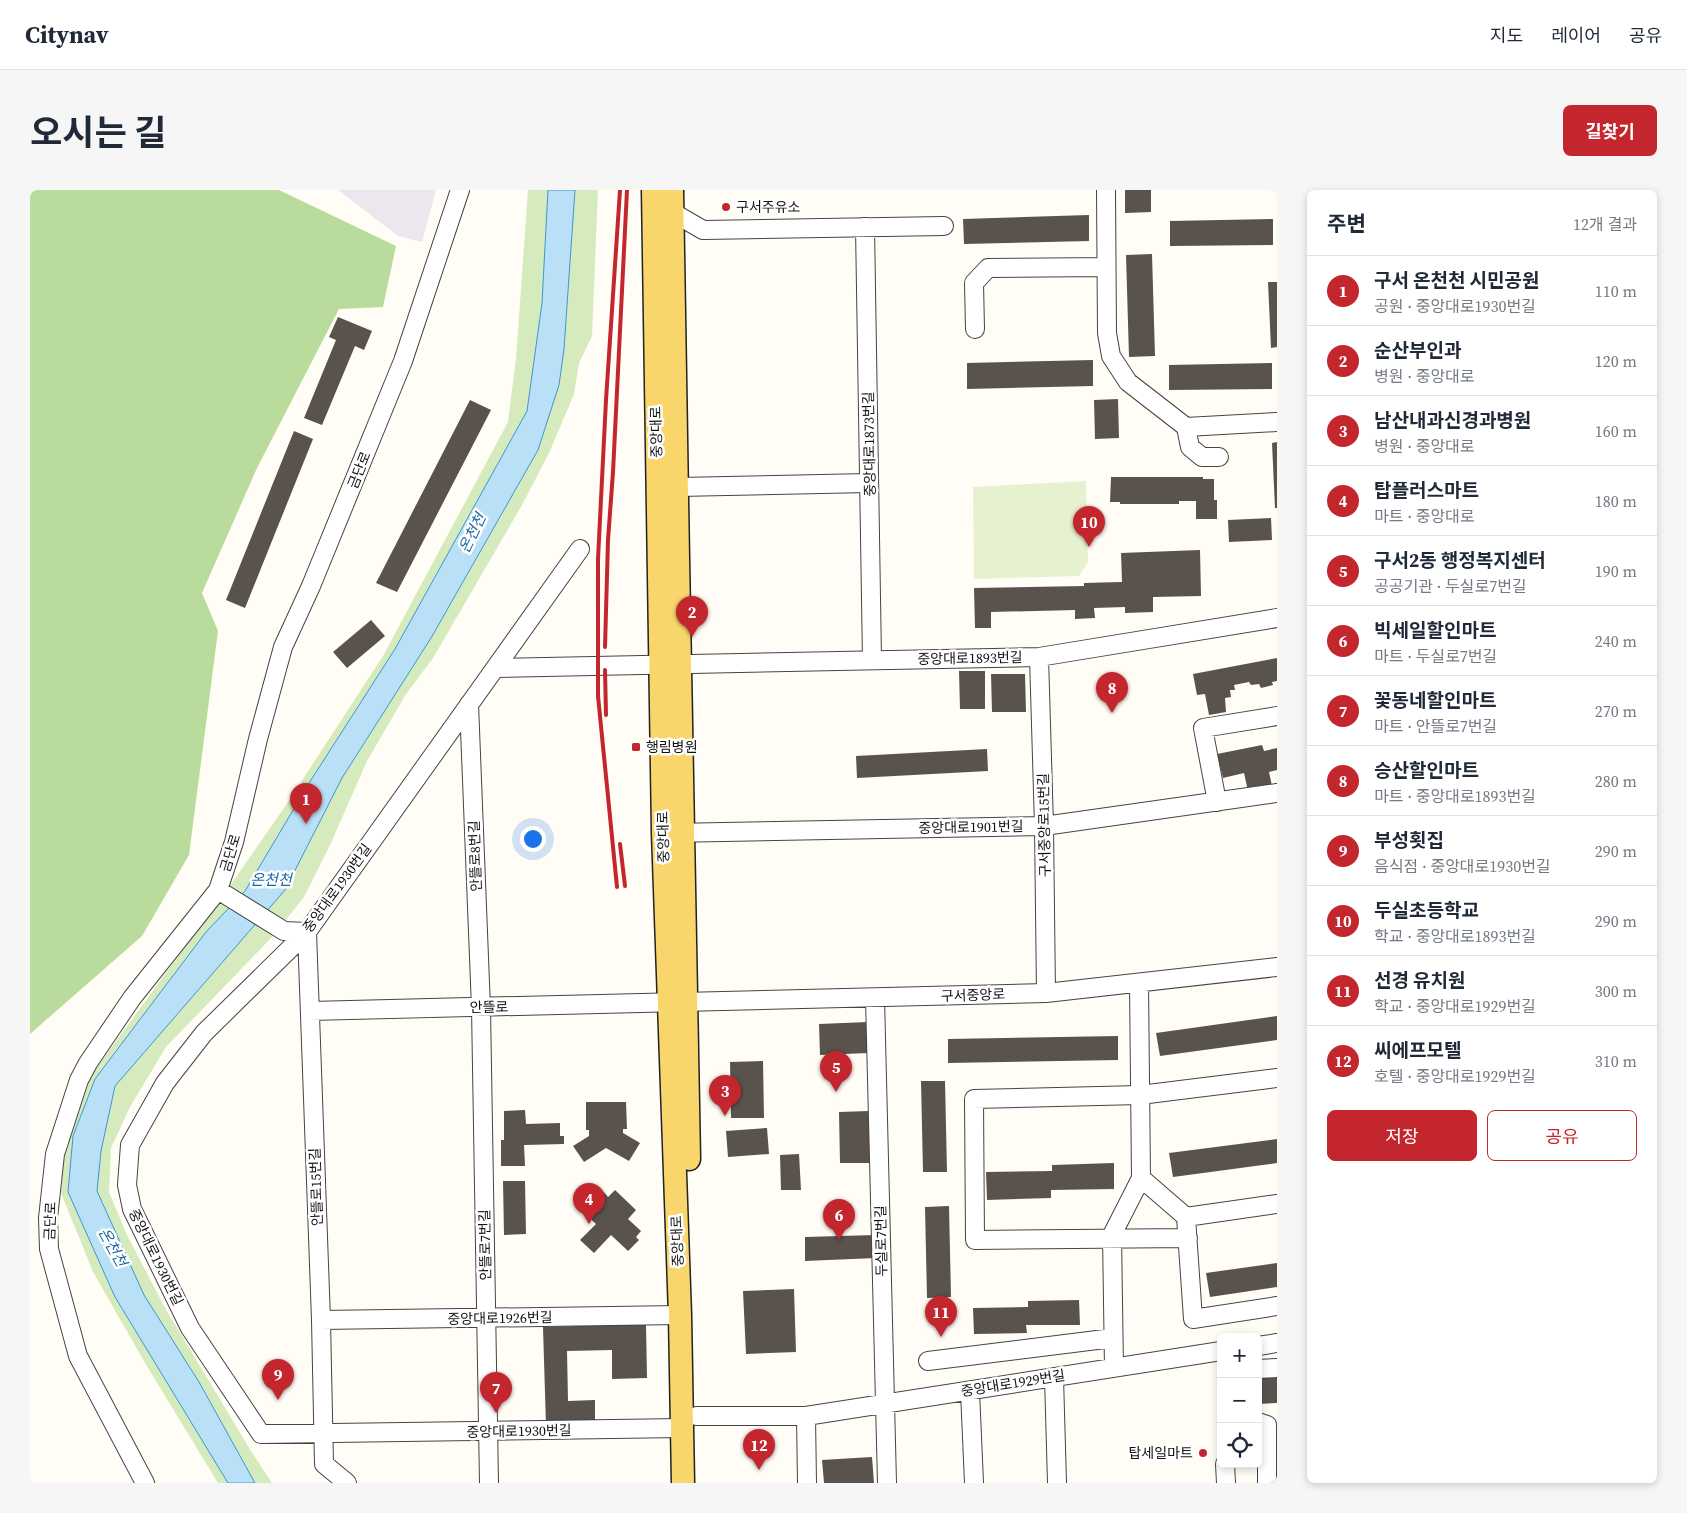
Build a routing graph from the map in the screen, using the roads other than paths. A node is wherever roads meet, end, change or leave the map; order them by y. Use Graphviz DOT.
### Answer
graph roads {
  1 [pos="460,190"];
  2 [pos="1106,190"];
  3 [pos="670,197"];
  4 [pos="944,226"];
  5 [pos="865,227"];
  6 [pos="1106,267"];
  7 [pos="975,328"];
  8 [pos="1277,422"];
  9 [pos="1186,427"];
  10 [pos="1219,458"];
  11 [pos="869,483"];
  12 [pos="678,487"];
  13 [pos="580,549"];
  14 [pos="1277,618"];
  15 [pos="1039,657"];
  16 [pos="872,660"];
  17 [pos="670,665"];
  18 [pos="496,668"];
  19 [pos="469,704"];
  20 [pos="1277,716"];
  21 [pos="1277,793"];
  22 [pos="1217,802"];
  23 [pos="1044,826"];
  24 [pos="672,833"];
  25 [pos="225,894"];
  26 [pos="307,932"];
  27 [pos="1277,967"];
  28 [pos="1139,983"];
  29 [pos="1046,993"];
  30 [pos="875,998"];
  31 [pos="677,1003"];
  32 [pos="481,1008"];
  33 [pos="310,1011"];
  34 [pos="1277,1078"];
  35 [pos="1140,1095"];
  36 [pos="1141,1178"];
  37 [pos="1277,1204"];
  38 [pos="1186,1217"];
  39 [pos="1188,1238"];
  40 [pos="1112,1240"];
  41 [pos="1277,1306"];
  42 [pos="680,1315"];
  43 [pos="486,1318"];
  44 [pos="321,1320"];
  45 [pos="1113,1338"];
  46 [pos="1277,1343"];
  47 [pos="1262,1345"];
  48 [pos="1217,1352"];
  49 [pos="928,1361"];
  50 [pos="1114,1368"];
  51 [pos="1277,1368"];
  52 [pos="1262,1369"];
  53 [pos="1054,1376"];
  54 [pos="970,1391"];
  55 [pos="885,1404"];
  56 [pos="806,1416"];
  57 [pos="689,1422"];
  58 [pos="1261,1423"];
  59 [pos="488,1431"];
  60 [pos="323,1433"];
  61 [pos="1225,1468"];
  62 [pos="145,1483"];
  63 [pos="348,1483"];
  64 [pos="488,1483"];
  65 [pos="683,1483"];
  66 [pos="698,1483"];
  67 [pos="807,1483"];
  68 [pos="887,1483"];
  69 [pos="974,1483"];
  70 [pos="1056,1483"];
  71 [pos="1226,1483"];
  72 [pos="1268,1483"];
  1 -- 25 [label="street, 금단로"];
  2 -- 6 [label="street"];
  3 -- 5 [label="street"];
  3 -- 12 [label="main road, 중앙대로"];
  3 -- 17 [label="main road, 중앙대로"];
  4 -- 5 [label="street"];
  5 -- 11 [label="street, 중앙대로1873번길"];
  6 -- 7 [label="street"];
  6 -- 9 [label="street"];
  8 -- 9 [label="street"];
  9 -- 10 [label="street"];
  11 -- 12 [label="street"];
  11 -- 16 [label="street, 중앙대로1873번길"];
  12 -- 17 [label="main road, 중앙대로"];
  13 -- 18 [label="street, 중앙대로1930번길"];
  14 -- 15 [label="street, 중앙대로1893번길"];
  15 -- 16 [label="street, 중앙대로1893번길"];
  15 -- 23 [label="street, 구서중앙로15번길"];
  16 -- 17 [label="street, 중앙대로1893번길"];
  17 -- 18 [label="street, 중앙대로1893번길"];
  17 -- 24 [label="main road, 중앙대로"];
  18 -- 19 [label="street, 중앙대로1930번길"];
  19 -- 26 [label="street, 중앙대로1930번길"];
  19 -- 32 [label="street, 안뜰로8번길"];
  20 -- 22 [label="street"];
  21 -- 22 [label="street, 중앙대로1901번길"];
  22 -- 23 [label="street, 중앙대로1901번길"];
  23 -- 24 [label="street, 중앙대로1901번길"];
  23 -- 29 [label="street, 구서중앙로15번길"];
  24 -- 31 [label="main road, 중앙대로"];
  25 -- 26 [label="street"];
  25 -- 62 [label="street, 금단로"];
  26 -- 33 [label="street, 안뜰로15번길"];
  26 -- 60 [label="street, 중앙대로1930번길"];
  27 -- 28 [label="street, 구서중앙로"];
  28 -- 29 [label="street, 구서중앙로"];
  28 -- 35 [label="street"];
  29 -- 30 [label="street, 구서중앙로"];
  30 -- 31 [label="street, 구서중앙로"];
  30 -- 55 [label="street, 두실로7번길"];
  31 -- 32 [label="street, 안뜰로"];
  31 -- 42 [label="main road, 중앙대로"];
  31 -- 57 [label="main road, 중앙대로"];
  32 -- 33 [label="street, 안뜰로"];
  32 -- 43 [label="street, 안뜰로7번길"];
  33 -- 44 [label="street, 안뜰로15번길"];
  34 -- 35 [label="street"];
  35 -- 36 [label="street"];
  35 -- 40 [label="street"];
  36 -- 38 [label="street"];
  36 -- 40 [label="street"];
  37 -- 38 [label="street"];
  38 -- 39 [label="street"];
  39 -- 40 [label="street"];
  39 -- 41 [label="street"];
  40 -- 45 [label="street"];
  42 -- 43 [label="street, 중앙대로1926번길"];
  42 -- 57 [label="main road, 중앙대로"];
  43 -- 44 [label="street, 중앙대로1926번길"];
  43 -- 59 [label="street, 안뜰로7번길"];
  44 -- 60 [label="street, 안뜰로15번길"];
  45 -- 49 [label="street"];
  45 -- 50 [label="street"];
  46 -- 47 [label="street"];
  48 -- 50 [label="street, 중앙대로1929번길"];
  50 -- 53 [label="street, 중앙대로1929번길"];
  51 -- 52 [label="street"];
  53 -- 54 [label="street, 중앙대로1929번길"];
  53 -- 70 [label="street"];
  54 -- 55 [label="street, 중앙대로1929번길"];
  54 -- 69 [label="street"];
  55 -- 56 [label="street, 중앙대로1929번길"];
  55 -- 68 [label="street, 두실로7번길"];
  56 -- 57 [label="street, 중앙대로1929번길"];
  56 -- 67 [label="street"];
  57 -- 59 [label="street, 중앙대로1930번길"];
  57 -- 65 [label="main road, 중앙대로"];
  57 -- 66 [label="main road, 중앙대로"];
  58 -- 72 [label="street"];
  59 -- 60 [label="street, 중앙대로1930번길"];
  59 -- 64 [label="street, 안뜰로7번길"];
  60 -- 63 [label="street, 안뜰로15번길"];
  61 -- 71 [label="street"];
}
